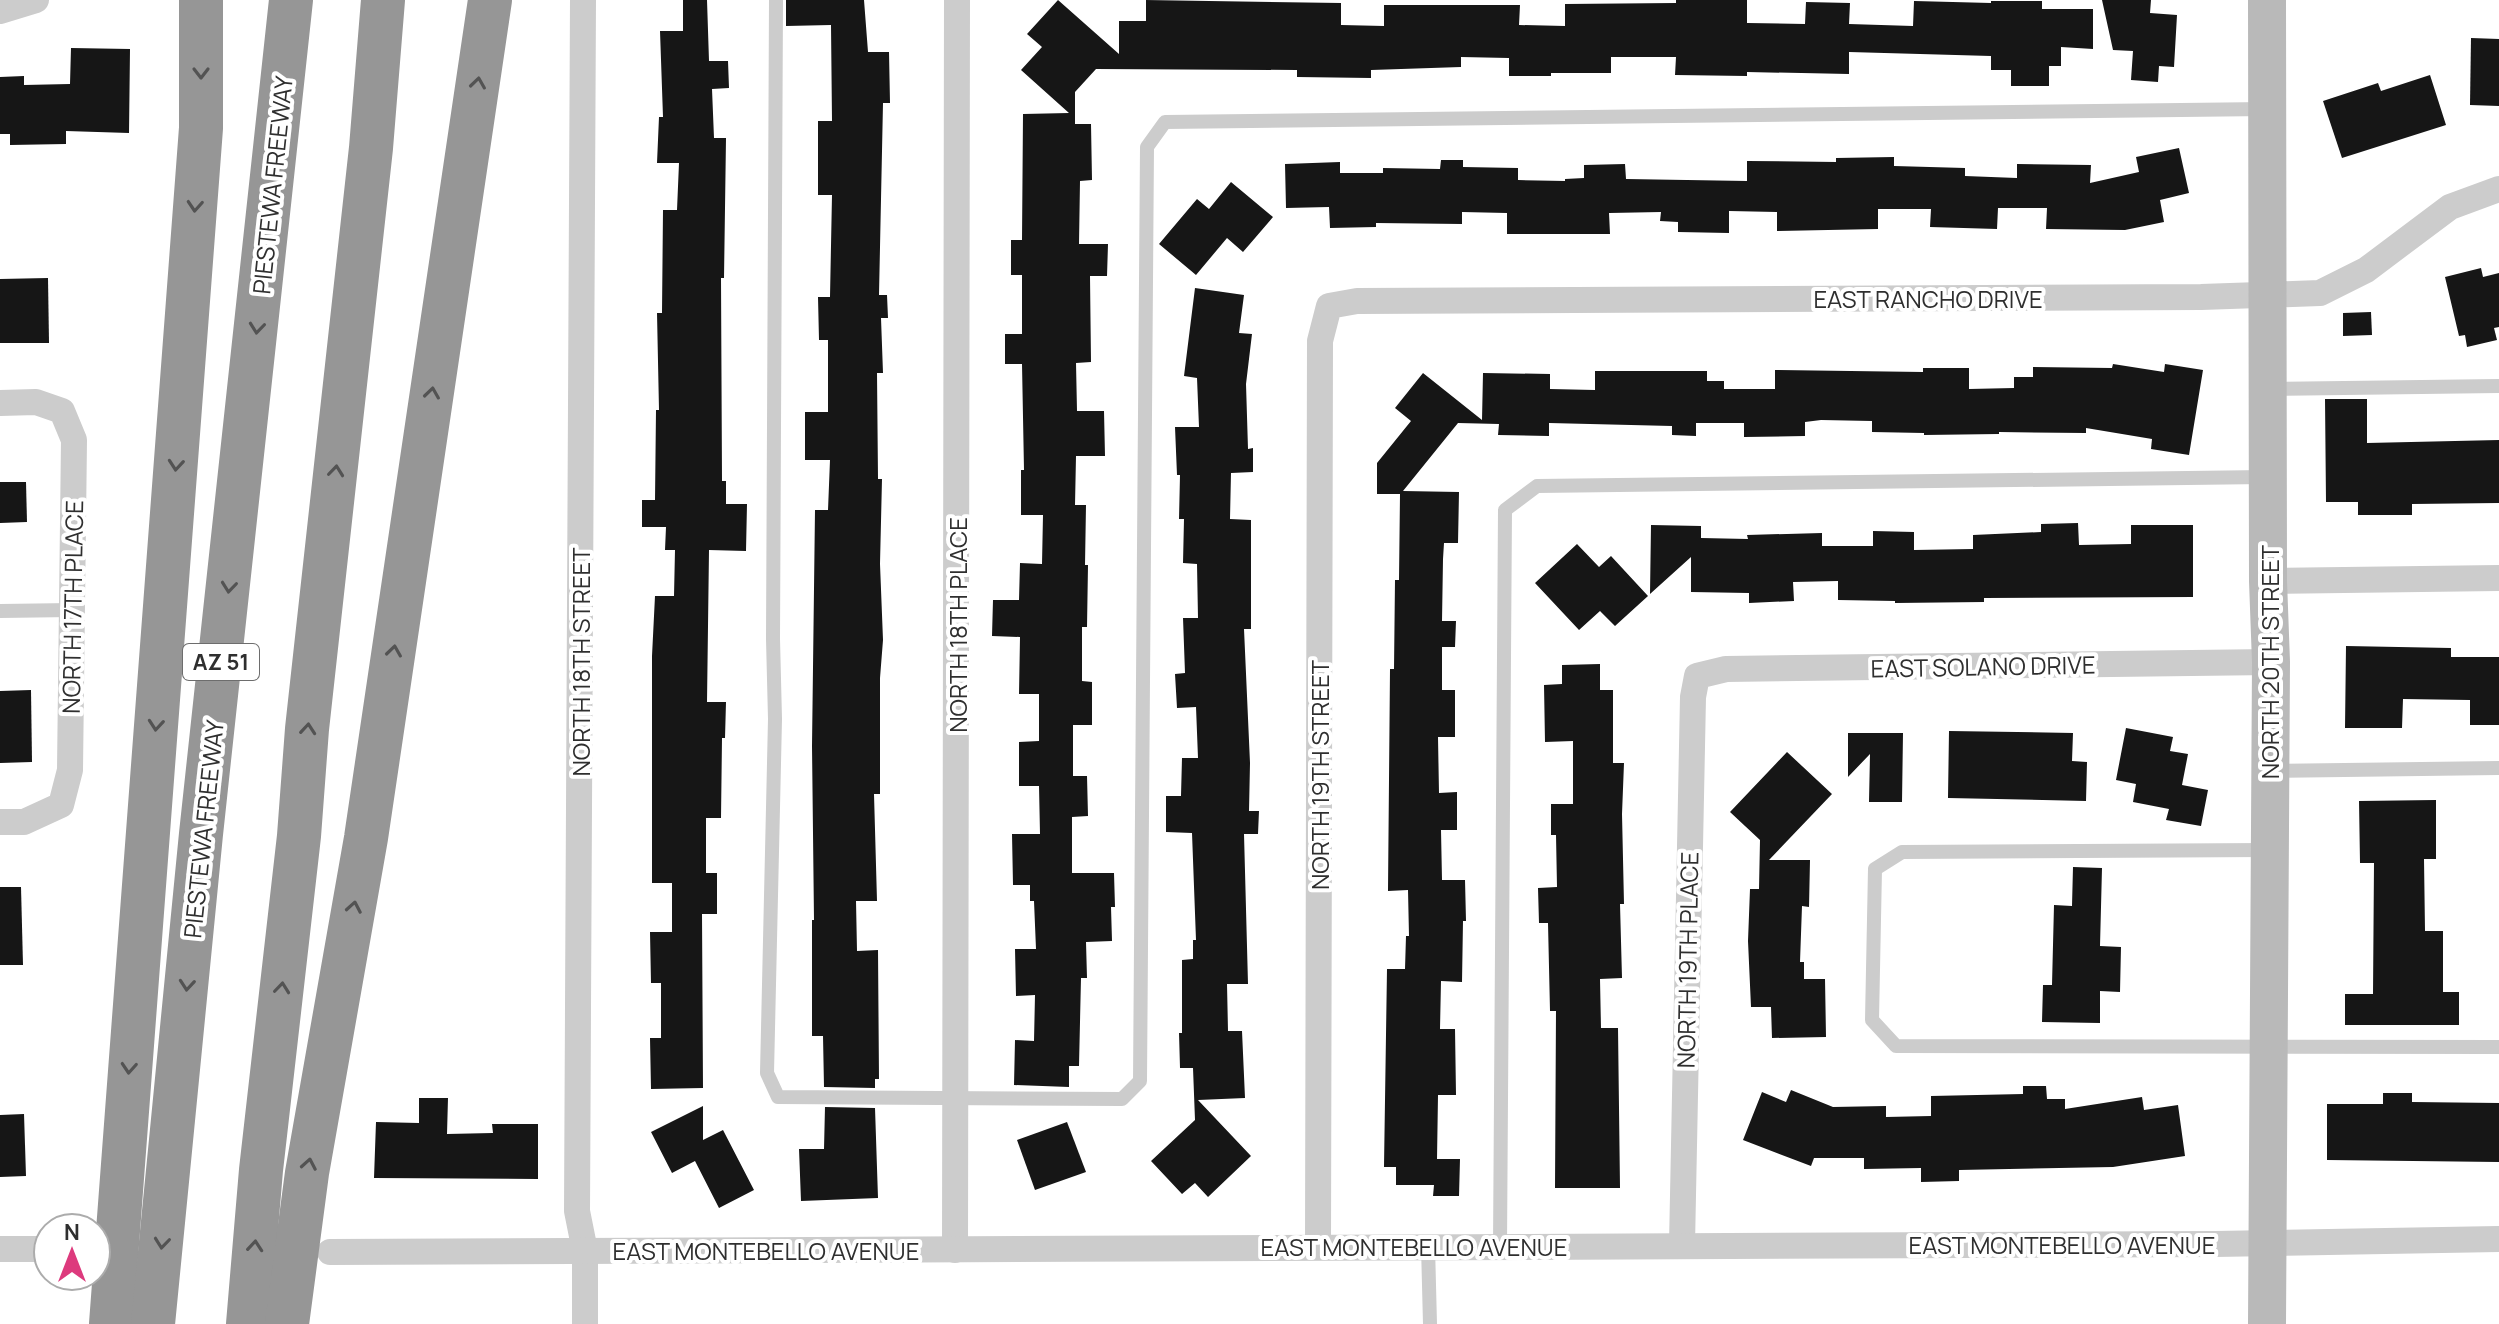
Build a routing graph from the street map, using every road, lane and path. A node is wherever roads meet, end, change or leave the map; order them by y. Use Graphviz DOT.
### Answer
graph roads {
  1 [pos="36,0"];
  2 [pos="201,0"];
  3 [pos="291,0"];
  4 [pos="383,0"];
  5 [pos="490,0"];
  6 [pos="583,0"];
  7 [pos="776,0"];
  8 [pos="957,0"];
  9 [pos="2267,0"];
  10 [pos="0,11"];
  11 [pos="2266,109"];
  12 [pos="2499,189"];
  13 [pos="2267,295"];
  14 [pos="1329,306"];
  15 [pos="2499,386"];
  16 [pos="2268,389"];
  17 [pos="0,403"];
  18 [pos="2269,477"];
  19 [pos="2499,578"];
  20 [pos="2268,581"];
  21 [pos="72,610"];
  22 [pos="0,611"];
  23 [pos="2271,662"];
  24 [pos="1697,676"];
  25 [pos="2499,768"];
  26 [pos="2269,771"];
  27 [pos="0,822"];
  28 [pos="2269,850"];
  29 [pos="2499,1047"];
  30 [pos="2268,1048"];
  31 [pos="957,1097"];
  32 [pos="2499,1239"];
  33 [pos="2268,1242"];
  34 [pos="1682,1245"];
  35 [pos="1318,1246"];
  36 [pos="1428,1246"];
  37 [pos="1500,1246"];
  38 [pos="0,1249"];
  39 [pos="32,1249"];
  40 [pos="955,1250"];
  41 [pos="585,1251"];
  42 [pos="330,1252"];
  43 [pos="111,1324"];
  44 [pos="153,1324"];
  45 [pos="248,1324"];
  46 [pos="287,1324"];
  47 [pos="585,1324"];
  48 [pos="1430,1324"];
  49 [pos="2267,1324"];
  1 -- 10 [label="street"];
  2 -- 43 [label="highway, one-way"];
  3 -- 44 [label="highway, PIESTEWA FREEWAY / AZ 51, one-way"];
  45 -- 4 [label="highway, one-way"];
  46 -- 5 [label="highway, one-way"];
  6 -- 41 [label="street, NORTH 18TH STREET"];
  7 -- 31 [label="lane"];
  8 -- 31 [label="street, NORTH 18TH PLACE"];
  9 -- 11 [label="street, NORTH 20TH STREET"];
  11 -- 13 [label="street, NORTH 20TH STREET"];
  11 -- 31 [label="lane"];
  12 -- 13 [label="street, EAST RANCHO DRIVE"];
  13 -- 14 [label="street, EAST RANCHO DRIVE"];
  13 -- 16 [label="street, NORTH 20TH STREET"];
  14 -- 35 [label="street, NORTH 19TH STREET"];
  15 -- 16 [label="lane"];
  16 -- 18 [label="street, NORTH 20TH STREET"];
  17 -- 21 [label="street, NORTH 17TH PLACE"];
  18 -- 20 [label="street, NORTH 20TH STREET"];
  18 -- 37 [label="lane"];
  19 -- 20 [label="street"];
  20 -- 23 [label="street, NORTH 20TH STREET"];
  21 -- 22 [label="lane"];
  21 -- 27 [label="street, NORTH 17TH PLACE"];
  23 -- 24 [label="street, EAST SOLANO DRIVE"];
  23 -- 26 [label="street, NORTH 20TH STREET"];
  24 -- 34 [label="street, NORTH 19TH PLACE"];
  25 -- 26 [label="lane"];
  26 -- 28 [label="street, NORTH 20TH STREET"];
  28 -- 30 [label="street, NORTH 20TH STREET"];
  28 -- 30 [label="lane"];
  29 -- 30 [label="lane"];
  30 -- 33 [label="street, NORTH 20TH STREET"];
  31 -- 40 [label="street, NORTH 18TH PLACE"];
  32 -- 33 [label="street, EAST MONTEBELLO AVENUE"];
  33 -- 34 [label="street, EAST MONTEBELLO AVENUE"];
  33 -- 49 [label="street, NORTH 20TH STREET"];
  34 -- 37 [label="street, EAST MONTEBELLO AVENUE"];
  35 -- 36 [label="street, EAST MONTEBELLO AVENUE"];
  35 -- 40 [label="street, EAST MONTEBELLO AVENUE"];
  36 -- 37 [label="street, EAST MONTEBELLO AVENUE"];
  36 -- 48 [label="lane"];
  38 -- 39 [label="street"];
  40 -- 41 [label="street, EAST MONTEBELLO AVENUE"];
  41 -- 42 [label="street, EAST MONTEBELLO AVENUE"];
  41 -- 47 [label="street, NORTH 18TH STREET"];
}
